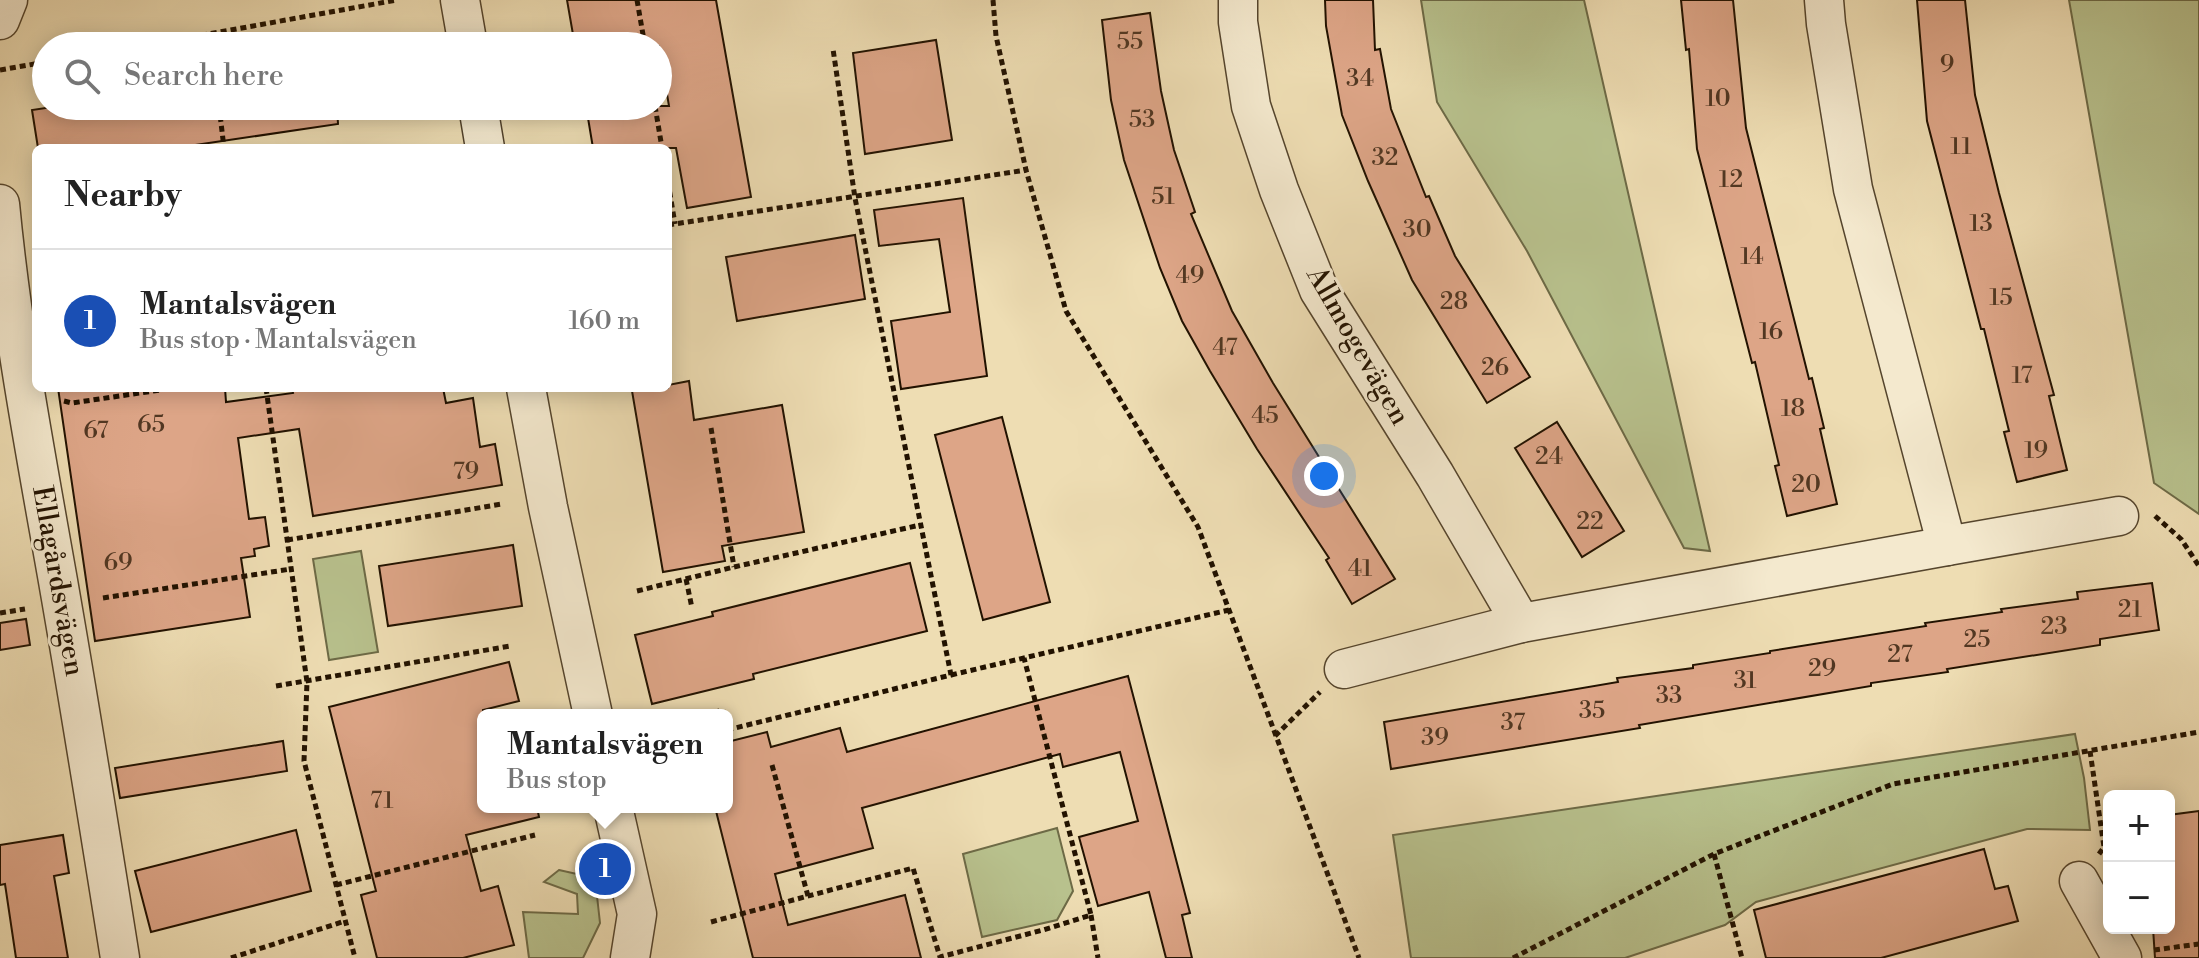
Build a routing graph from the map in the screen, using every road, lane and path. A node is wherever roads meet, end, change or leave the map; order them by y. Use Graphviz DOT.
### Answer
graph roads {
  1 [pos="8,0"];
  2 [pos="397,0"];
  3 [pos="460,0"];
  4 [pos="637,0"];
  5 [pos="993,0"];
  6 [pos="1238,0"];
  7 [pos="1824,0"];
  8 [pos="0,20"];
  9 [pos="223,32"];
  10 [pos="466,32"];
  11 [pos="643,32"];
  12 [pos="833,49"];
  13 [pos="32,64"];
  14 [pos="0,70"];
  15 [pos="221,120"];
  16 [pos="480,120"];
  17 [pos="657,120"];
  18 [pos="224,144"];
  19 [pos="484,144"];
  20 [pos="661,144"];
  21 [pos="1026,170"];
  22 [pos="855,198"];
  23 [pos="0,204"];
  24 [pos="672,224"];
  25 [pos="147,392"];
  26 [pos="267,392"];
  27 [pos="527,392"];
  28 [pos="72,403"];
  29 [pos="711,428"];
  30 [pos="502,504"];
  31 [pos="2119,516"];
  32 [pos="920,525"];
  33 [pos="287,540"];
  34 [pos="1947,546"];
  35 [pos="2199,566"];
  36 [pos="734,567"];
  37 [pos="291,569"];
  38 [pos="686,579"];
  39 [pos="637,591"];
  40 [pos="103,598"];
  41 [pos="692,608"];
  42 [pos="25,609"];
  43 [pos="1229,610"];
  44 [pos="0,613"];
  45 [pos="1521,623"];
  46 [pos="510,646"];
  47 [pos="1024,658"];
  48 [pos="1344,669"];
  49 [pos="951,675"];
  50 [pos="307,682"];
  51 [pos="276,686"];
  52 [pos="592,709"];
  53 [pos="733,728"];
  54 [pos="2199,732"];
  55 [pos="1275,736"];
  56 [pos="2090,751"];
  57 [pos="772,765"];
  58 [pos="614,813"];
  59 [pos="535,835"];
  60 [pos="1714,854"];
  61 [pos="2079,881"];
  62 [pos="336,885"];
  63 [pos="808,896"];
  64 [pos="1091,915"];
  65 [pos="345,921"];
  66 [pos="711,922"];
  67 [pos="120,958"];
  68 [pos="231,958"];
  69 [pos="355,958"];
  70 [pos="630,958"];
  71 [pos="1098,958"];
  72 [pos="1359,958"];
  73 [pos="1513,958"];
  74 [pos="1742,958"];
  75 [pos="2122,958"];
  1 -- 8 [label="street"];
  2 -- 9 [label="path"];
  3 -- 10 [label="street"];
  4 -- 11 [label="path"];
  5 -- 21 [label="path"];
  6 -- 45 [label="street, Allmogevägen"];
  7 -- 34 [label="street"];
  12 -- 22 [label="path"];
  13 -- 14 [label="path"];
  15 -- 18 [label="path"];
  16 -- 19 [label="street"];
  17 -- 20 [label="path"];
  21 -- 22 [label="path"];
  21 -- 43 [label="path"];
  22 -- 24 [label="path"];
  22 -- 32 [label="path"];
  23 -- 67 [label="street, Ellagårdsvägen"];
  25 -- 28 [label="path"];
  26 -- 33 [label="path"];
  27 -- 52 [label="street"];
  29 -- 36 [label="path"];
  30 -- 33 [label="path"];
  31 -- 34 [label="street"];
  31 -- 35 [label="path"];
  32 -- 36 [label="path"];
  32 -- 49 [label="path"];
  33 -- 37 [label="path"];
  34 -- 45 [label="street"];
  36 -- 38 [label="path"];
  37 -- 40 [label="path"];
  37 -- 50 [label="path"];
  38 -- 39 [label="path"];
  38 -- 41 [label="path"];
  42 -- 44 [label="path"];
  43 -- 47 [label="path"];
  43 -- 55 [label="path"];
  45 -- 48 [label="street"];
  46 -- 50 [label="path"];
  47 -- 49 [label="path"];
  47 -- 64 [label="path"];
  48 -- 55 [label="path"];
  49 -- 53 [label="path"];
  50 -- 51 [label="path"];
  50 -- 62 [label="path"];
  54 -- 56 [label="path"];
  55 -- 72 [label="path"];
  56 -- 60 [label="path"];
  56 -- 61 [label="path"];
  57 -- 63 [label="path"];
  58 -- 70 [label="street"];
  59 -- 62 [label="path"];
  60 -- 73 [label="path"];
  60 -- 74 [label="path"];
  61 -- 75 [label="street"];
  62 -- 65 [label="path"];
  63 -- 64 [label="path"];
  63 -- 66 [label="path"];
  64 -- 71 [label="path"];
  65 -- 68 [label="path"];
  65 -- 69 [label="path"];
}
